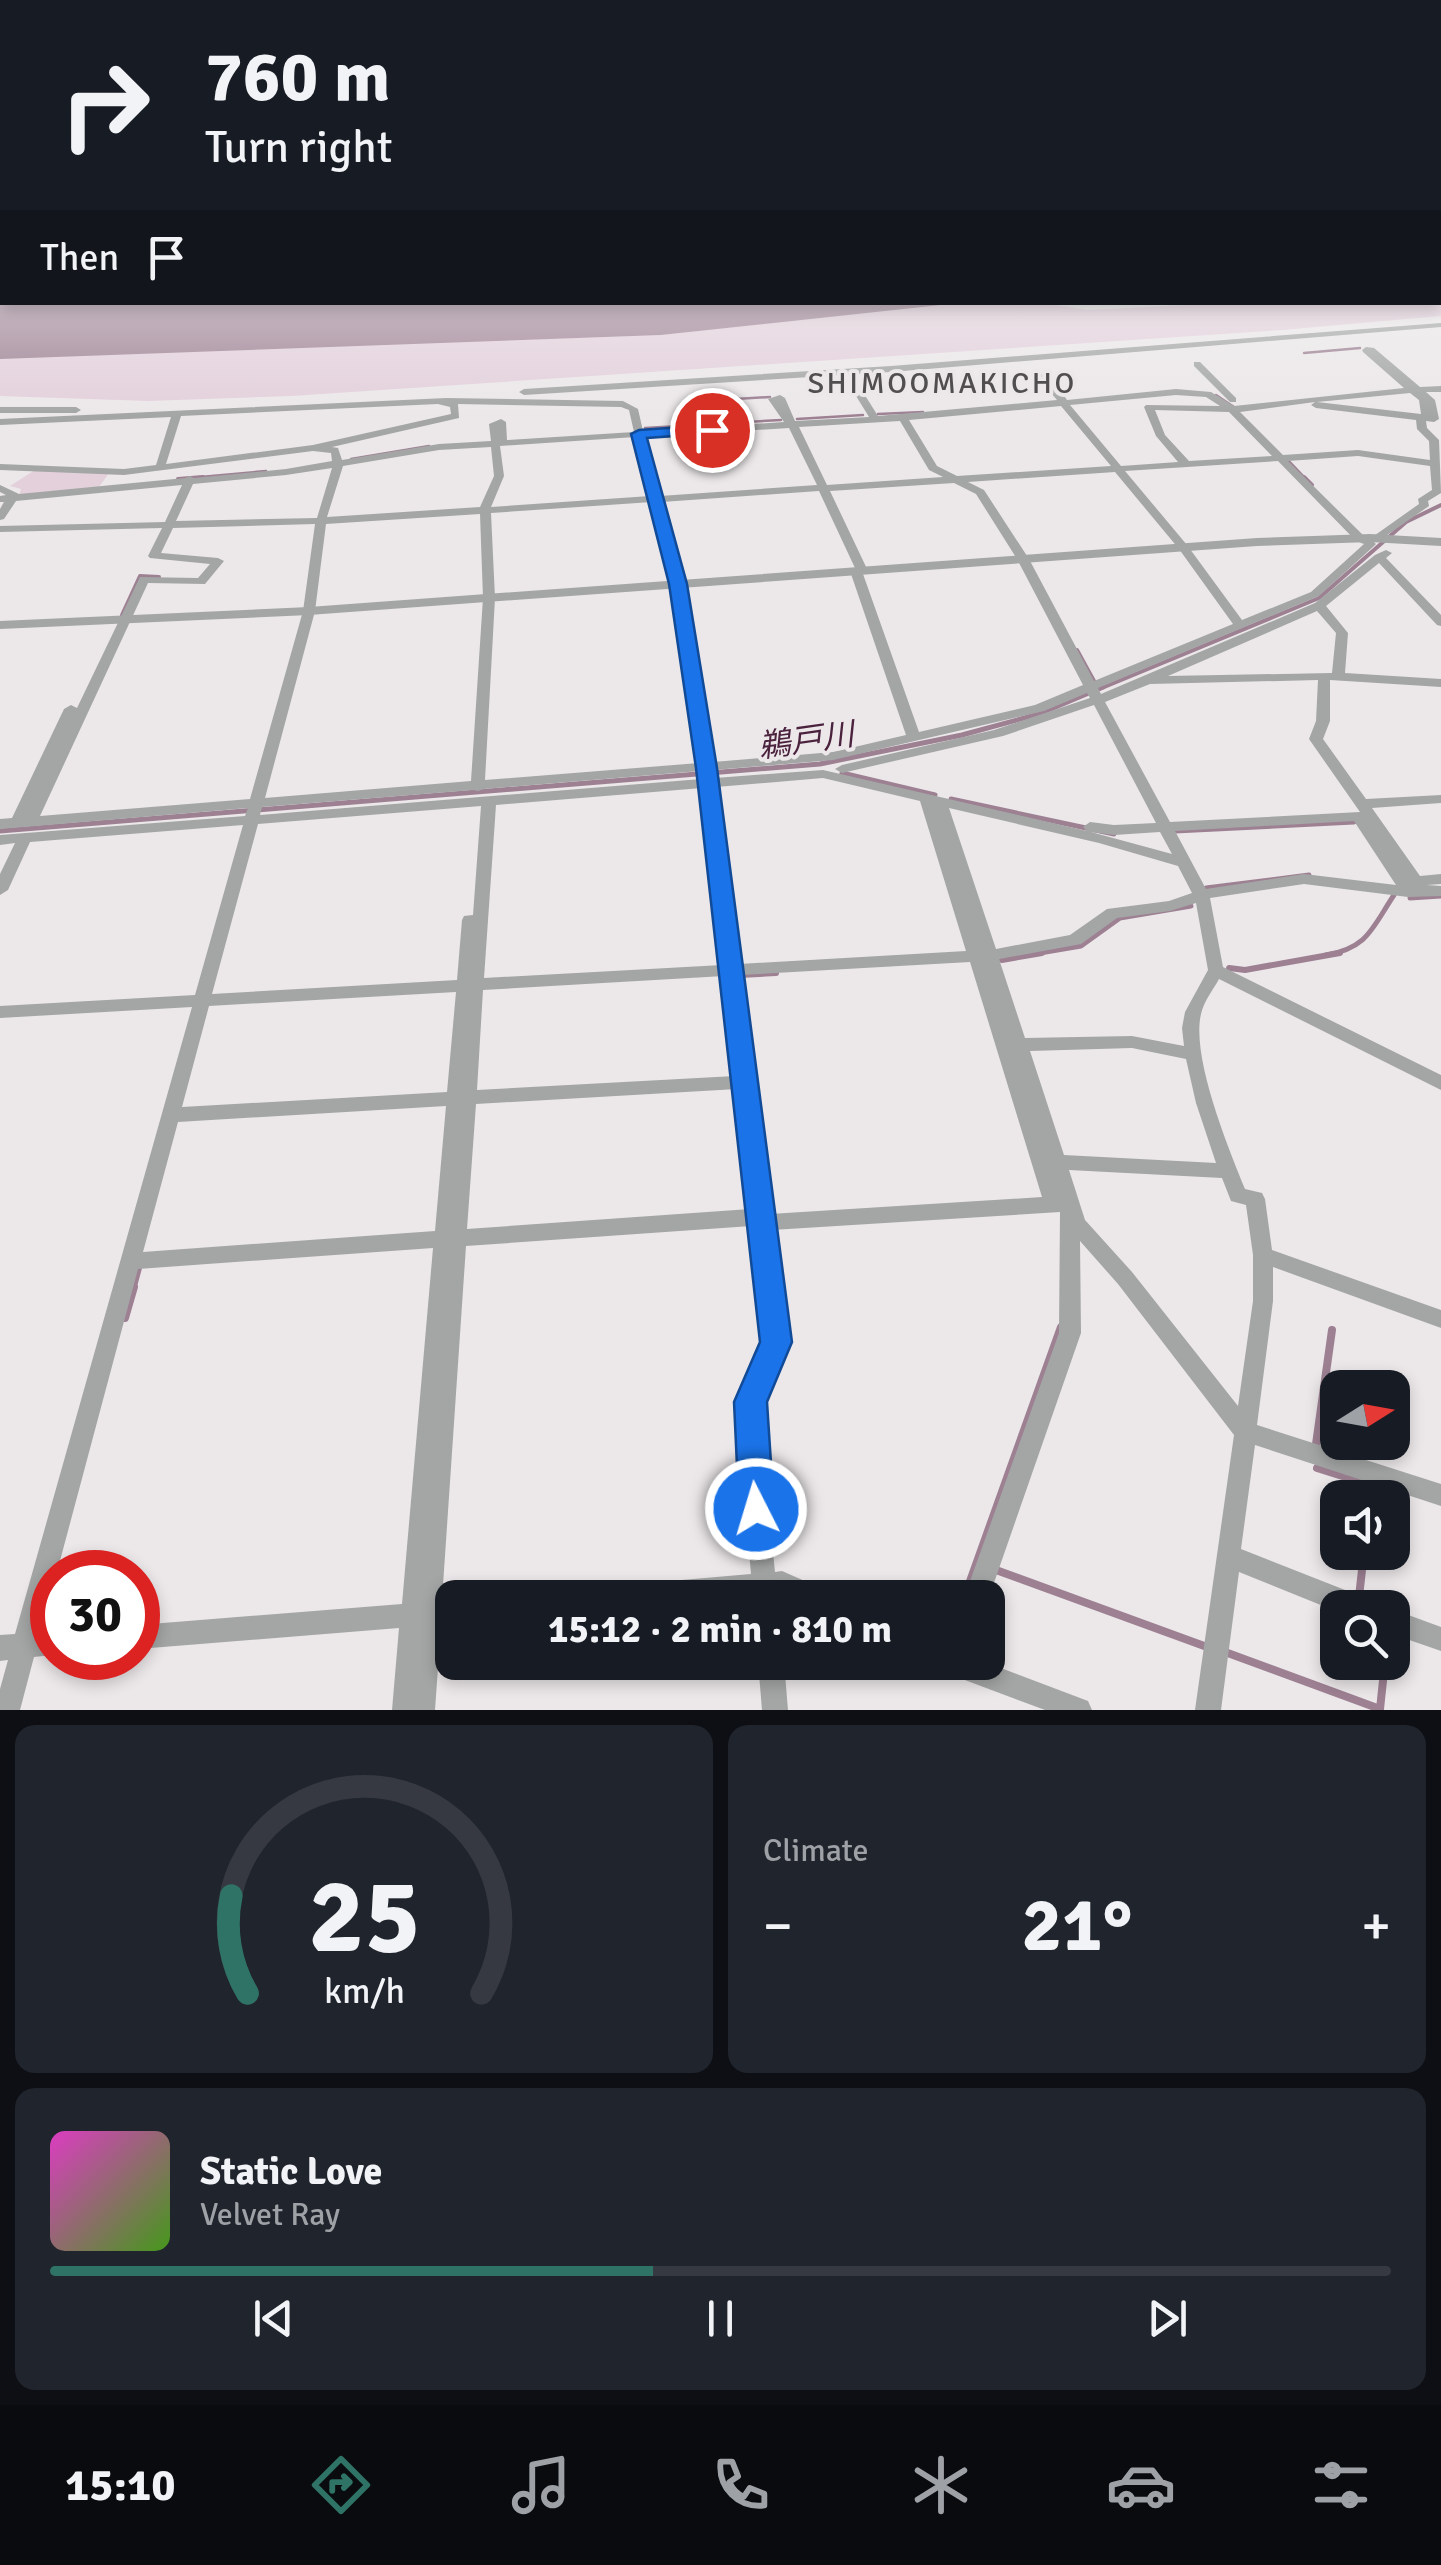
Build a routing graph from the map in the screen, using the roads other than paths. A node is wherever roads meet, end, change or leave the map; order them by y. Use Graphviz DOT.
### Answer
graph roads {
  1 [pos="1441,325"];
  2 [pos="1197,364"];
  3 [pos="1441,389"];
  4 [pos="1415,390"];
  5 [pos="546,391"];
  6 [pos="858,391"];
  7 [pos="442,401"];
  8 [pos="1309,401"];
  9 [pos="1066,404"];
  10 [pos="1237,409"];
  11 [pos="0,410"];
  12 [pos="176,416"];
  13 [pos="903,418"];
  14 [pos="875,419"];
  15 [pos="1430,419"];
  16 [pos="0,422"];
  17 [pos="789,424"];
  18 [pos="639,434"];
  19 [pos="499,442"];
  20 [pos="314,448"];
  21 [pos="1285,457"];
  22 [pos="1439,460"];
  23 [pos="1185,463"];
  24 [pos="338,464"];
  25 [pos="0,467"];
  26 [pos="1120,467"];
  27 [pos="160,468"];
  28 [pos="954,479"];
  29 [pos="186,480"];
  30 [pos="0,488"];
  31 [pos="817,488"];
  32 [pos="1438,496"];
  33 [pos="656,498"];
  34 [pos="5,500"];
  35 [pos="489,510"];
  36 [pos="0,517"];
  37 [pos="320,522"];
  38 [pos="164,526"];
  39 [pos="0,529"];
  40 [pos="1377,539"];
  41 [pos="1441,542"];
  42 [pos="1187,547"];
  43 [pos="1382,555"];
  44 [pos="144,558"];
  45 [pos="1023,559"];
  46 [pos="856,571"];
  47 [pos="134,579"];
  48 [pos="678,584"];
  49 [pos="493,598"];
  50 [pos="1319,606"];
  51 [pos="1441,609"];
  52 [pos="308,612"];
  53 [pos="119,620"];
  54 [pos="1441,622"];
  55 [pos="1244,623"];
  56 [pos="0,625"];
  57 [pos="1331,676"];
  58 [pos="1148,680"];
  59 [pos="1441,683"];
  60 [pos="1096,694"];
  61 [pos="914,738"];
  62 [pos="842,769"];
  63 [pos="823,774"];
  64 [pos="707,776"];
  65 [pos="484,794"];
  66 [pos="933,799"];
  67 [pos="1441,799"];
  68 [pos="256,812"];
  69 [pos="1367,818"];
  70 [pos="0,824"];
  71 [pos="1164,828"];
  72 [pos="17,832"];
  73 [pos="1182,862"];
  74 [pos="0,867"];
  75 [pos="1441,879"];
  76 [pos="1422,889"];
  77 [pos="0,890"];
  78 [pos="1202,897"];
  79 [pos="984,956"];
  80 [pos="1216,970"];
  81 [pos="728,971"];
  82 [pos="470,986"];
  83 [pos="204,1000"];
  84 [pos="0,1012"];
  85 [pos="1020,1045"];
  86 [pos="1192,1054"];
  87 [pos="742,1082"];
  88 [pos="1441,1083"];
  89 [pos="461,1097"];
  90 [pos="172,1115"];
  91 [pos="1056,1162"];
  92 [pos="1227,1171"];
  93 [pos="1062,1204"];
  94 [pos="759,1220"];
  95 [pos="450,1238"];
  96 [pos="1263,1255"];
  97 [pos="132,1261"];
  98 [pos="1441,1319"];
  99 [pos="1244,1431"];
  100 [pos="1441,1496"];
  101 [pos="1228,1556"];
  102 [pos="763,1580"];
  103 [pos="982,1580"];
  104 [pos="1320,1593"];
  105 [pos="432,1614"];
  106 [pos="1410,1627"];
  107 [pos="160,1634"];
  108 [pos="1441,1640"];
  109 [pos="12,1646"];
  110 [pos="772,1680"];
  111 [pos="998,1680"];
  112 [pos="7,1710"];
  113 [pos="406,1710"];
  114 [pos="422,1710"];
  115 [pos="775,1710"];
  116 [pos="1079,1710"];
  117 [pos="1208,1710"];
  1 -- 5 [label="street"];
  2 -- 10 [label="street"];
  3 -- 4 [label="street"];
  4 -- 4 [label="street"];
  4 -- 8 [label="street"];
  4 -- 15 [label="street"];
  5 -- 7 [label="street"];
  5 -- 11 [label="street"];
  6 -- 14 [label="street"];
  7 -- 12 [label="street"];
  7 -- 18 [label="street"];
  7 -- 20 [label="street"];
  8 -- 10 [label="street"];
  8 -- 15 [label="street"];
  9 -- 10 [label="street"];
  9 -- 13 [label="street"];
  9 -- 26 [label="street"];
  10 -- 21 [label="street"];
  10 -- 23 [label="street"];
  12 -- 16 [label="street"];
  12 -- 27 [label="street"];
  13 -- 14 [label="street"];
  13 -- 28 [label="street"];
  14 -- 17 [label="street"];
  15 -- 22 [label="street"];
  17 -- 18 [label="street"];
  17 -- 31 [label="street"];
  18 -- 19 [label="street"];
  18 -- 33 [label="street"];
  19 -- 24 [label="street"];
  19 -- 35 [label="street"];
  20 -- 24 [label="street"];
  20 -- 27 [label="street"];
  21 -- 22 [label="street"];
  21 -- 23 [label="street"];
  21 -- 40 [label="street"];
  22 -- 32 [label="street"];
  23 -- 26 [label="street"];
  24 -- 29 [label="street"];
  24 -- 37 [label="street"];
  25 -- 27 [label="street"];
  26 -- 28 [label="street"];
  26 -- 42 [label="street"];
  28 -- 31 [label="street"];
  28 -- 45 [label="street"];
  29 -- 34 [label="street"];
  29 -- 38 [label="street"];
  30 -- 34 [label="street"];
  31 -- 33 [label="street"];
  31 -- 46 [label="street"];
  32 -- 40 [label="street"];
  33 -- 35 [label="street"];
  33 -- 48 [label="street"];
  34 -- 36 [label="street"];
  35 -- 37 [label="street"];
  35 -- 49 [label="street"];
  37 -- 38 [label="street"];
  37 -- 52 [label="street"];
  38 -- 39 [label="street"];
  38 -- 44 [label="street"];
  38 -- 53 [label="street"];
  40 -- 41 [label="street"];
  40 -- 42 [label="street"];
  40 -- 43 [label="street"];
  40 -- 55 [label="street"];
  42 -- 45 [label="street"];
  42 -- 55 [label="street"];
  43 -- 50 [label="street"];
  43 -- 51 [label="street"];
  43 -- 54 [label="street"];
  45 -- 46 [label="street"];
  45 -- 60 [label="street"];
  46 -- 48 [label="street"];
  46 -- 61 [label="street"];
  47 -- 53 [label="street"];
  48 -- 49 [label="street"];
  48 -- 64 [label="street"];
  49 -- 52 [label="street"];
  49 -- 65 [label="street"];
  50 -- 57 [label="street"];
  50 -- 58 [label="street"];
  52 -- 53 [label="street"];
  52 -- 68 [label="street"];
  53 -- 56 [label="street"];
  53 -- 72 [label="street"];
  55 -- 60 [label="street"];
  57 -- 58 [label="street"];
  57 -- 59 [label="street"];
  57 -- 69 [label="street"];
  58 -- 60 [label="street"];
  60 -- 61 [label="street"];
  60 -- 62 [label="street"];
  60 -- 71 [label="street"];
  61 -- 64 [label="street"];
  62 -- 63 [label="street"];
  62 -- 71 [label="street"];
  63 -- 64 [label="street"];
  63 -- 66 [label="street"];
  64 -- 65 [label="street"];
  64 -- 81 [label="street"];
  65 -- 68 [label="street"];
  65 -- 82 [label="street"];
  66 -- 73 [label="street"];
  66 -- 79 [label="street"];
  67 -- 69 [label="street"];
  68 -- 72 [label="street"];
  68 -- 83 [label="street"];
  69 -- 71 [label="street"];
  69 -- 76 [label="street"];
  70 -- 72 [label="street"];
  71 -- 73 [label="street"];
  72 -- 74 [label="street"];
  72 -- 77 [label="street"];
  73 -- 78 [label="street"];
  75 -- 76 [label="street"];
  76 -- 78 [label="street"];
  78 -- 79 [label="street"];
  78 -- 80 [label="street"];
  79 -- 81 [label="street"];
  79 -- 85 [label="street"];
  79 -- 93 [label="street"];
  80 -- 86 [label="street"];
  80 -- 88 [label="street"];
  81 -- 82 [label="street"];
  81 -- 87 [label="street"];
  82 -- 83 [label="street"];
  82 -- 89 [label="street"];
  83 -- 84 [label="street"];
  83 -- 90 [label="street"];
  85 -- 86 [label="street"];
  85 -- 91 [label="street"];
  86 -- 92 [label="street"];
  87 -- 89 [label="street"];
  87 -- 94 [label="street"];
  89 -- 90 [label="street"];
  89 -- 95 [label="street"];
  90 -- 97 [label="street"];
  91 -- 92 [label="street"];
  91 -- 93 [label="street"];
  92 -- 96 [label="street"];
  93 -- 94 [label="street"];
  93 -- 99 [label="street"];
  93 -- 103 [label="street"];
  94 -- 95 [label="street"];
  94 -- 102 [label="street"];
  95 -- 97 [label="street"];
  95 -- 105 [label="street"];
  96 -- 98 [label="street"];
  96 -- 99 [label="street"];
  97 -- 109 [label="street"];
  99 -- 100 [label="street"];
  99 -- 101 [label="street"];
  101 -- 104 [label="street"];
  101 -- 117 [label="street"];
  105 -- 107 [label="street"];
  105 -- 113 [label="street"];
  105 -- 114 [label="street"];
  106 -- 108 [label="street"];
  109 -- 112 [label="street"];
  110 -- 115 [label="street"];
  111 -- 116 [label="street"];
}
